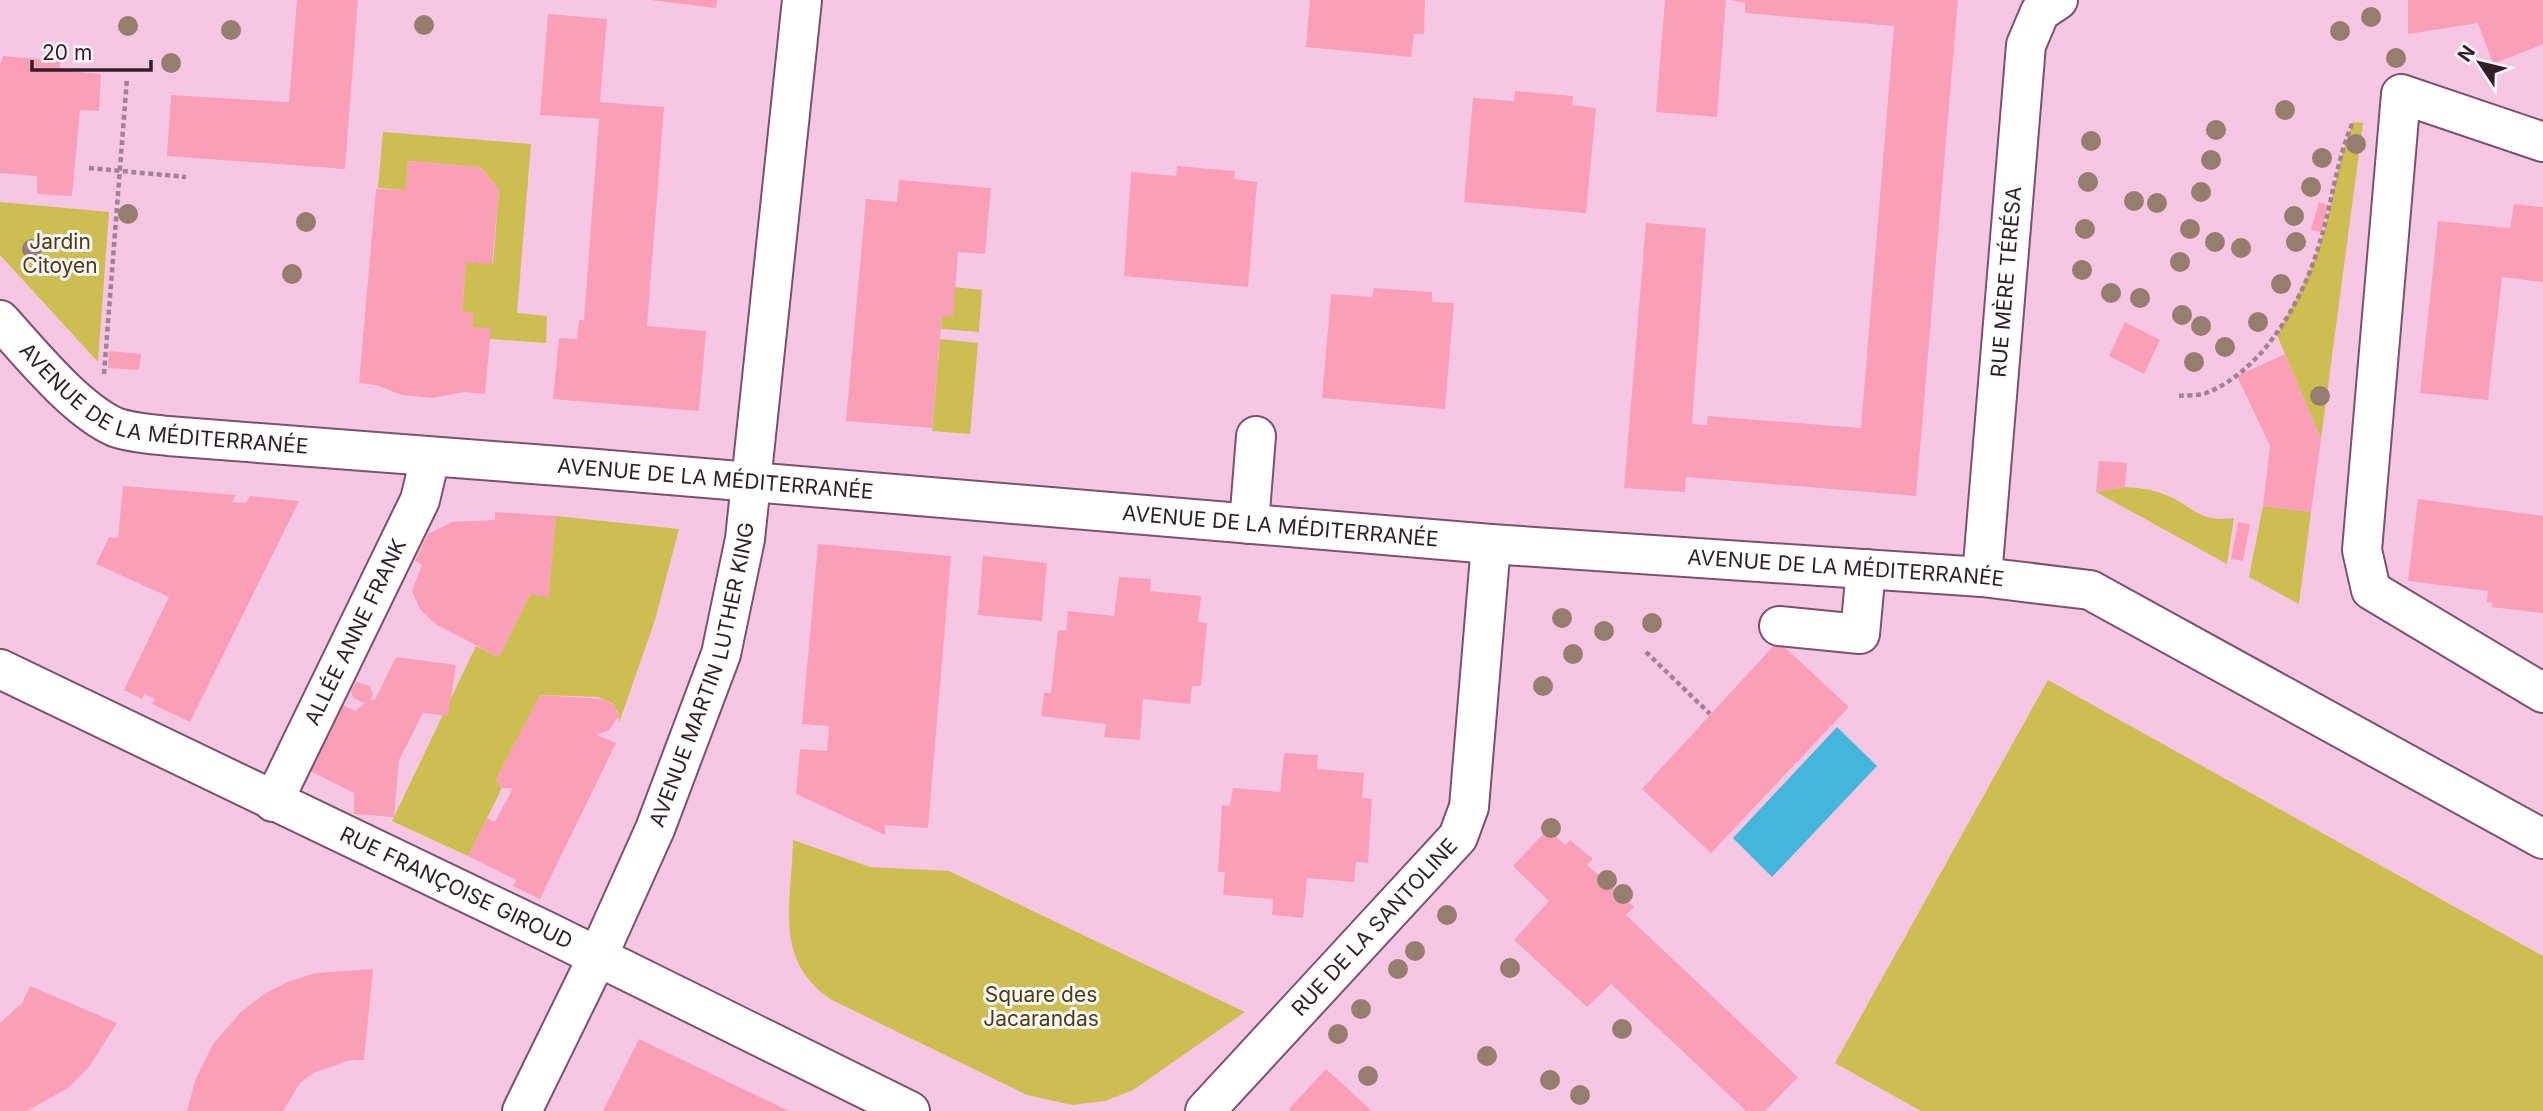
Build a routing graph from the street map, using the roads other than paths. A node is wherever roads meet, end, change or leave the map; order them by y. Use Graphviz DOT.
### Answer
graph roads {
  1 [pos="802,0"];
  2 [pos="2058,0"];
  3 [pos="2543,142"];
  4 [pos="0,320"];
  5 [pos="1256,436"];
  6 [pos="430,458"];
  7 [pos="751,483"];
  8 [pos="1249,524"];
  9 [pos="1491,544"];
  10 [pos="1866,569"];
  11 [pos="1982,577"];
  12 [pos="1779,626"];
  13 [pos="0,669"];
  14 [pos="2543,693"];
  15 [pos="273,802"];
  16 [pos="2543,839"];
  17 [pos="597,958"];
  18 [pos="522,1111"];
  19 [pos="909,1111"];
  20 [pos="1205,1111"];
  1 -- 7 [label="street, AVENUE MARTIN LUTHER KING"];
  2 -- 11 [label="street, RUE MÈRE TÉRÉSA"];
  3 -- 14 [label="street"];
  4 -- 6 [label="street, AVENUE DE LA MÉDITERRANÉE"];
  5 -- 8 [label="street"];
  6 -- 7 [label="street, AVENUE DE LA MÉDITERRANÉE"];
  6 -- 15 [label="street, ALLÉE ANNE FRANK"];
  7 -- 8 [label="street, AVENUE DE LA MÉDITERRANÉE"];
  7 -- 17 [label="street, AVENUE MARTIN LUTHER KING"];
  8 -- 9 [label="street, AVENUE DE LA MÉDITERRANÉE"];
  9 -- 10 [label="street, AVENUE DE LA MÉDITERRANÉE"];
  9 -- 20 [label="street, RUE DE LA SANTOLINE"];
  10 -- 11 [label="street, AVENUE DE LA MÉDITERRANÉE"];
  10 -- 12 [label="street"];
  11 -- 16 [label="street, AVENUE DE LA MÉDITERRANÉE"];
  13 -- 15 [label="street, RUE FRANÇOISE GIROUD"];
  15 -- 17 [label="street, RUE FRANÇOISE GIROUD"];
  17 -- 18 [label="street, AVENUE MARTIN LUTHER KING"];
  17 -- 19 [label="street, RUE FRANÇOISE GIROUD"];
}
